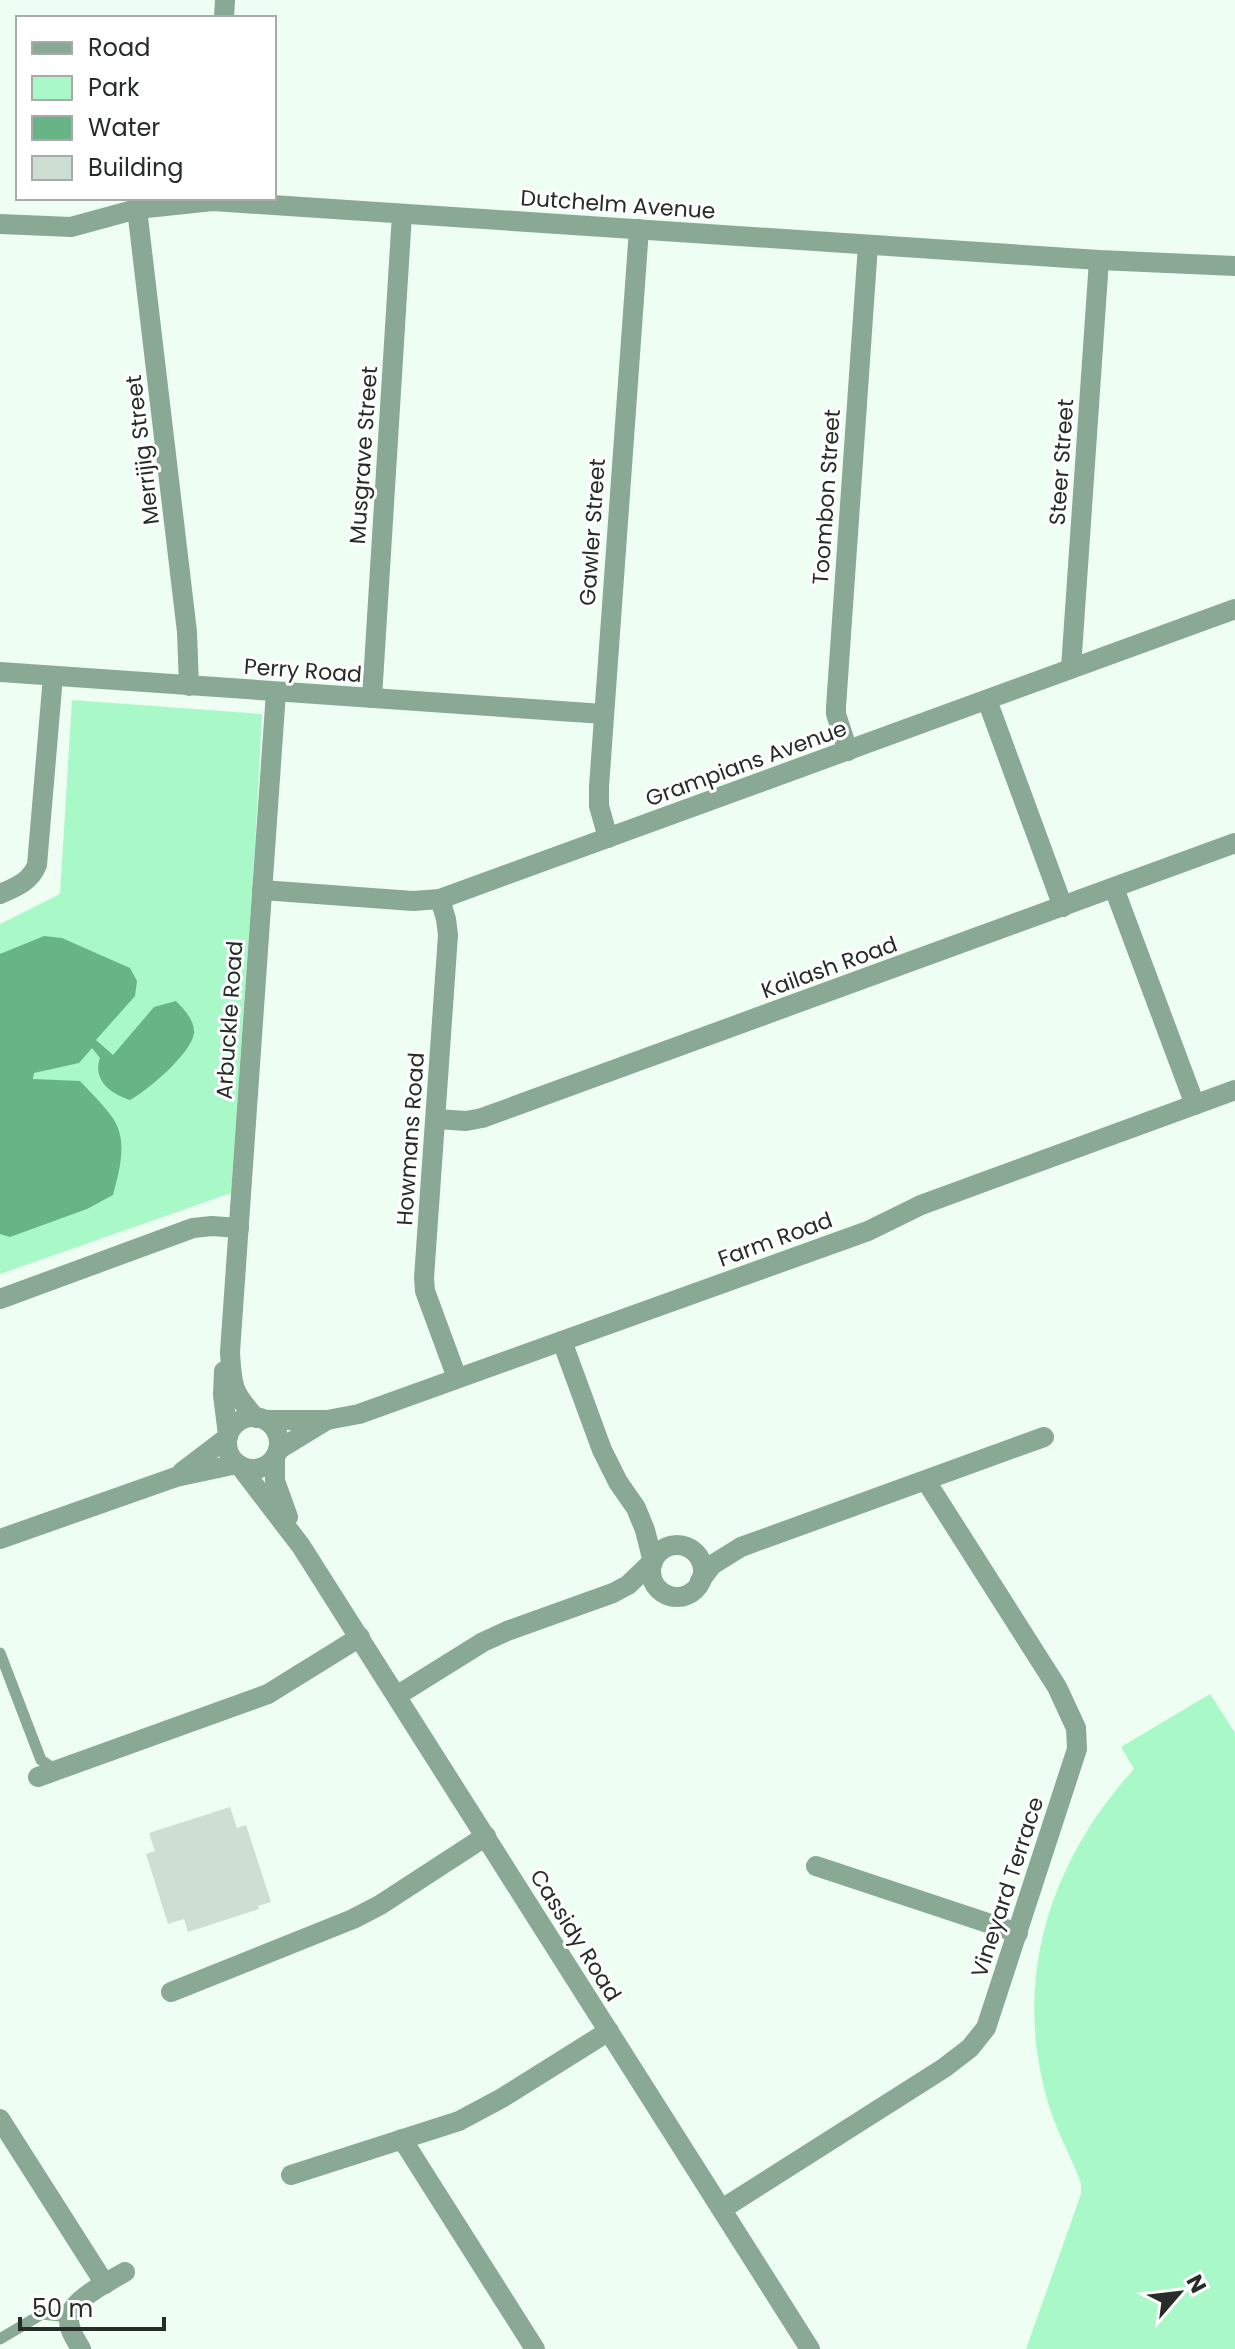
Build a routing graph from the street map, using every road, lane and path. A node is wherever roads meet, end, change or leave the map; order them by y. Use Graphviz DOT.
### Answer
graph roads {
  1 [pos="213,200"];
  2 [pos="137,209"];
  3 [pos="402,214"];
  4 [pos="0,224"];
  5 [pos="639,229"];
  6 [pos="868,245"];
  7 [pos="1099,260"];
  8 [pos="1235,266"];
  9 [pos="1235,609"];
  10 [pos="1071,668"];
  11 [pos="0,672"];
  12 [pos="53,676"];
  13 [pos="189,686"];
  14 [pos="276,692"];
  15 [pos="372,698"];
  16 [pos="987,700"];
  17 [pos="603,714"];
  18 [pos="848,751"];
  19 [pos="608,838"];
  20 [pos="1235,843"];
  21 [pos="1114,888"];
  22 [pos="262,890"];
  23 [pos="0,894"];
  24 [pos="440,899"];
  25 [pos="1063,907"];
  26 [pos="1235,1090"];
  27 [pos="1195,1105"];
  28 [pos="436,1119"];
  29 [pos="239,1228"];
  30 [pos="0,1299"];
  31 [pos="562,1341"];
  32 [pos="230,1352"];
  33 [pos="457,1378"];
  34 [pos="261,1419"];
  35 [pos="327,1420"];
  36 [pos="228,1436"];
  37 [pos="1044,1437"];
  38 [pos="276,1454"];
  39 [pos="238,1465"];
  40 [pos="176,1477"];
  41 [pos="926,1481"];
  42 [pos="636,1508"];
  43 [pos="0,1539"];
  44 [pos="301,1546"];
  45 [pos="685,1547"];
  46 [pos="741,1547"];
  47 [pos="653,1562"];
  48 [pos="700,1581"];
  49 [pos="613,1593"];
  50 [pos="666,1594"];
  51 [pos="360,1637"];
  52 [pos="0,1653"];
  53 [pos="398,1695"];
  54 [pos="62,1768"];
  55 [pos="38,1777"];
  56 [pos="486,1836"];
  57 [pos="816,1866"];
  58 [pos="1018,1933"];
  59 [pos="171,1992"];
  60 [pos="609,2031"];
  61 [pos="0,2119"];
  62 [pos="402,2139"];
  63 [pos="291,2175"];
  64 [pos="722,2209"];
  65 [pos="125,2272"];
  66 [pos="105,2284"];
  67 [pos="68,2317"];
  68 [pos="0,2339"];
  69 [pos="81,2349"];
  70 [pos="535,2349"];
  71 [pos="810,2349"];
  1 -- 2 [label="street, Dutchelm Avenue"];
  1 -- 3 [label="street, Dutchelm Avenue"];
  2 -- 4 [label="street, Dutchelm Avenue"];
  2 -- 13 [label="street, Merrijig Street"];
  3 -- 5 [label="street, Dutchelm Avenue"];
  3 -- 15 [label="street, Musgrave Street"];
  5 -- 6 [label="street, Dutchelm Avenue"];
  5 -- 17 [label="street, Gawler Street"];
  6 -- 7 [label="street, Dutchelm Avenue"];
  6 -- 18 [label="street, Toombon Street"];
  7 -- 8 [label="street, Dutchelm Avenue"];
  7 -- 10 [label="street, Steer Street"];
  9 -- 10 [label="street, Grampians Avenue"];
  10 -- 16 [label="street, Grampians Avenue"];
  11 -- 12 [label="street, Perry Road"];
  12 -- 13 [label="street, Perry Road"];
  12 -- 23 [label="street"];
  13 -- 14 [label="street, Perry Road"];
  14 -- 15 [label="street, Perry Road"];
  14 -- 22 [label="street, Arbuckle Road"];
  15 -- 17 [label="street, Perry Road"];
  16 -- 18 [label="street, Grampians Avenue"];
  16 -- 25 [label="street"];
  17 -- 19 [label="street, Gawler Street"];
  18 -- 19 [label="street, Grampians Avenue"];
  19 -- 24 [label="street, Grampians Avenue"];
  20 -- 21 [label="street, Kailash Road"];
  21 -- 25 [label="street, Kailash Road"];
  21 -- 27 [label="street"];
  22 -- 24 [label="street, Grampians Avenue"];
  22 -- 29 [label="street, Arbuckle Road"];
  24 -- 28 [label="street, Howmans Road"];
  25 -- 28 [label="street, Kailash Road"];
  26 -- 27 [label="street, Farm Road"];
  27 -- 31 [label="street, Farm Road"];
  28 -- 33 [label="street, Howmans Road"];
  29 -- 30 [label="street"];
  29 -- 32 [label="street, Arbuckle Road"];
  31 -- 33 [label="street, Farm Road"];
  31 -- 42 [label="street"];
  32 -- 34 [label="street, Arbuckle Road"];
  32 -- 36 [label="street, Arbuckle Road"];
  33 -- 35 [label="street, Farm Road"];
  34 -- 35 [label="street, Farm Road"];
  34 -- 36 [label="street"];
  34 -- 38 [label="street"];
  35 -- 38 [label="street, Farm Road"];
  36 -- 39 [label="street"];
  36 -- 40 [label="street"];
  37 -- 41 [label="street"];
  38 -- 39 [label="street"];
  38 -- 44 [label="street, Cassidy Road"];
  39 -- 40 [label="street"];
  39 -- 44 [label="street, Cassidy Road"];
  40 -- 43 [label="street"];
  41 -- 46 [label="street"];
  41 -- 58 [label="street, Vineyard Terrace"];
  42 -- 45 [label="street"];
  42 -- 47 [label="street"];
  44 -- 51 [label="street, Cassidy Road"];
  45 -- 46 [label="street"];
  45 -- 47 [label="street"];
  45 -- 48 [label="street"];
  46 -- 48 [label="street"];
  47 -- 49 [label="street"];
  47 -- 50 [label="street"];
  48 -- 50 [label="street"];
  49 -- 50 [label="street"];
  49 -- 53 [label="street"];
  51 -- 53 [label="street, Cassidy Road"];
  51 -- 54 [label="street"];
  52 -- 54 [label="lane"];
  53 -- 56 [label="street, Cassidy Road"];
  54 -- 55 [label="street"];
  56 -- 59 [label="street"];
  56 -- 60 [label="street, Cassidy Road"];
  57 -- 58 [label="street"];
  58 -- 64 [label="street, Vineyard Terrace"];
  60 -- 62 [label="street"];
  60 -- 64 [label="street, Cassidy Road"];
  61 -- 66 [label="street"];
  62 -- 63 [label="street"];
  62 -- 70 [label="street"];
  64 -- 71 [label="street, Cassidy Road"];
  65 -- 66 [label="street"];
  66 -- 67 [label="street"];
  67 -- 68 [label="lane"];
  67 -- 69 [label="street"];
}
